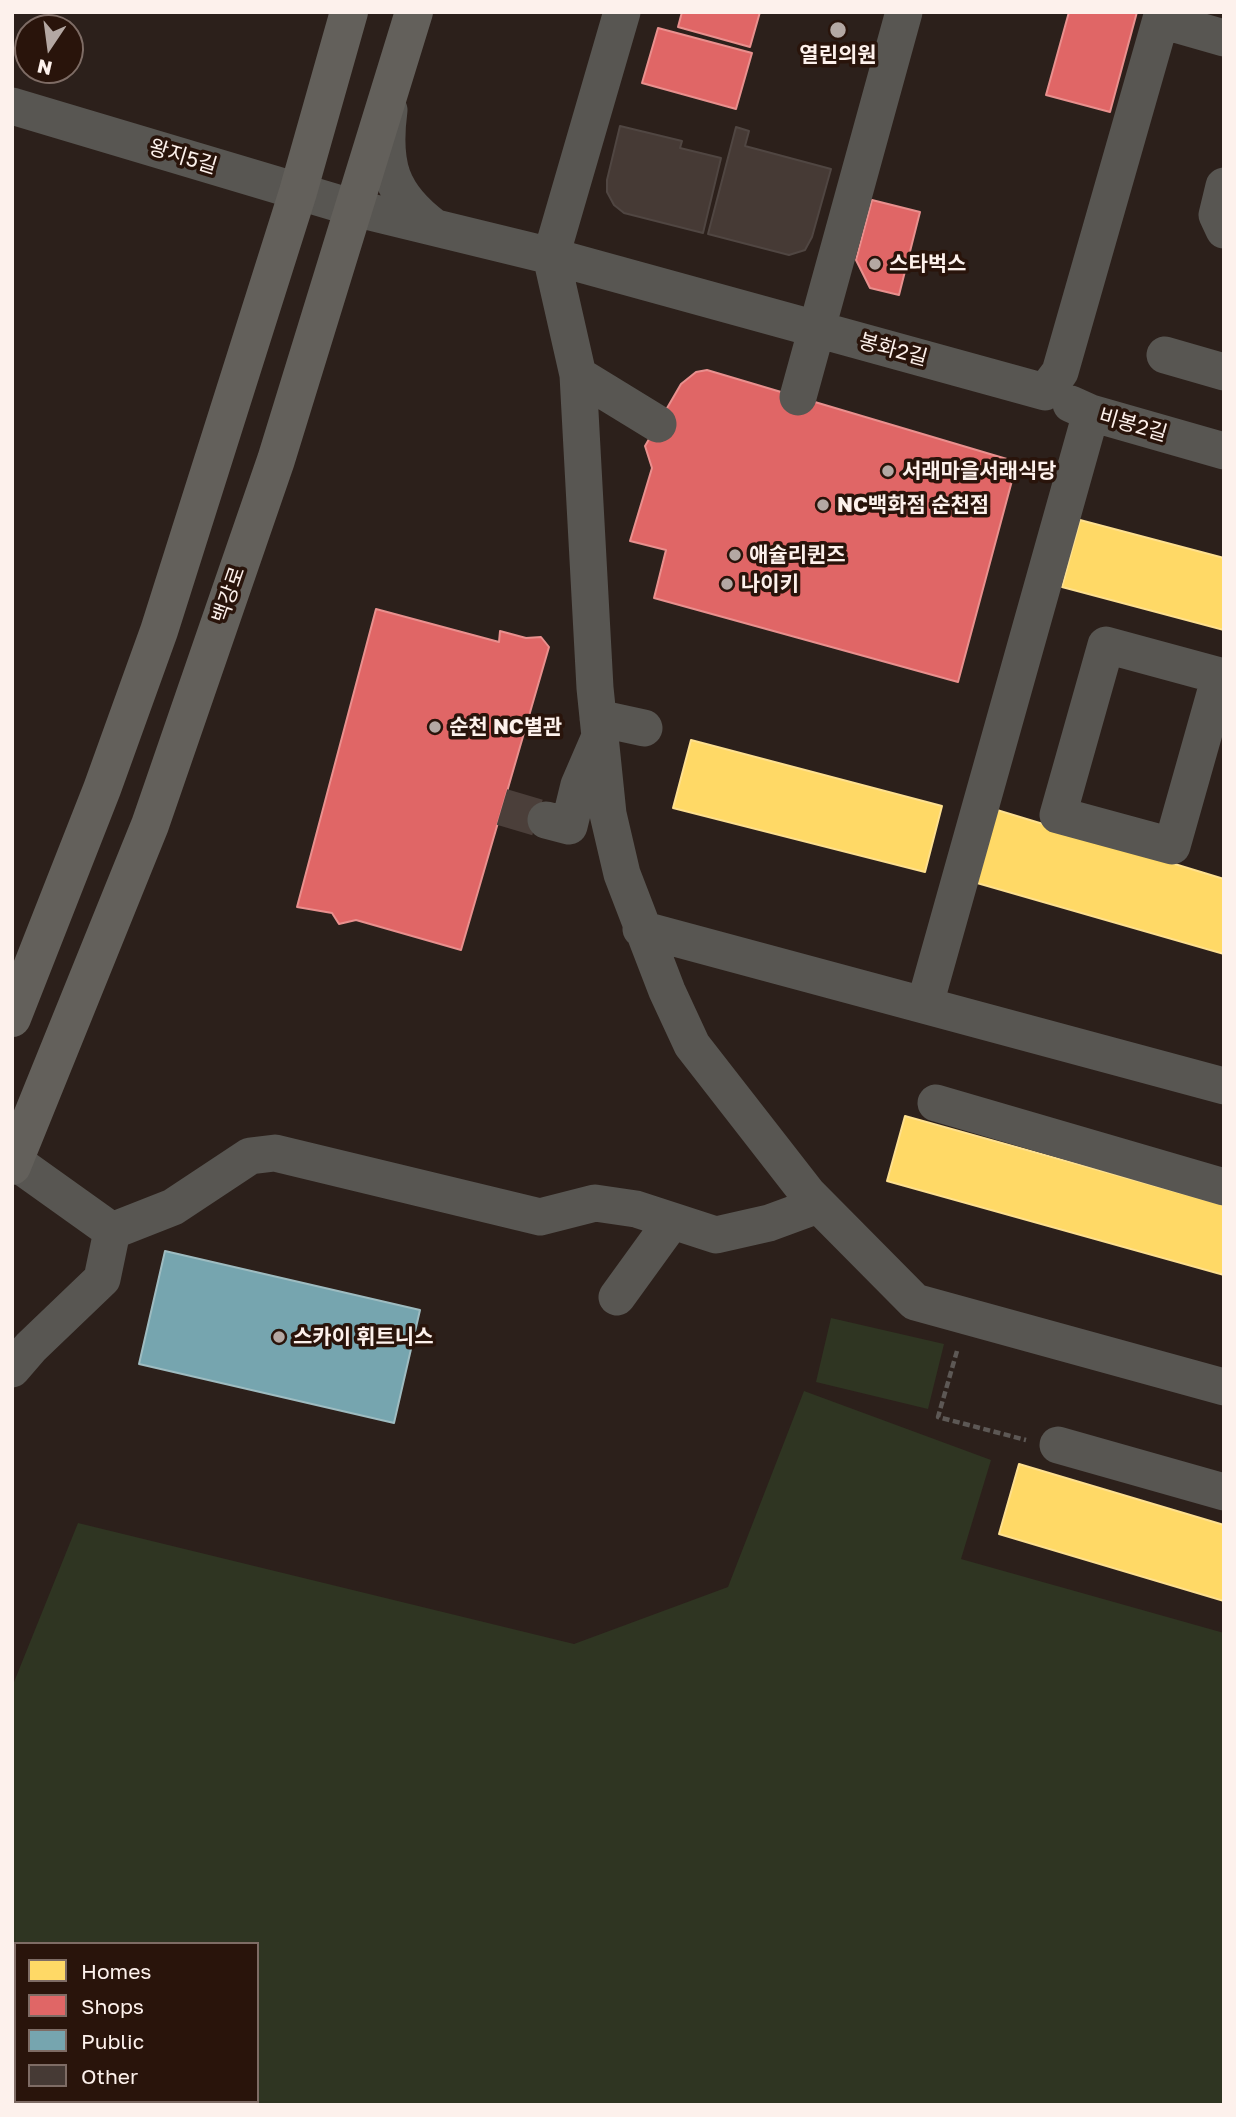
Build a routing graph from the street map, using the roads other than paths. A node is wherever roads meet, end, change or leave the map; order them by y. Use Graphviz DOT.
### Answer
graph roads {
  1 [pos="349,12"];
  2 [pos="414,12"];
  3 [pos="622,12"];
  4 [pos="904,12"];
  5 [pos="1162,16"];
  6 [pos="1214,28"];
  7 [pos="398,66"];
  8 [pos="12,106"];
  9 [pos="1224,186"];
  10 [pos="298,192"];
  11 [pos="354,208"];
  12 [pos="435,228"];
  13 [pos="1224,230"];
  14 [pos="551,256"];
  15 [pos="817,329"];
  16 [pos="1165,355"];
  17 [pos="1224,372"];
  18 [pos="578,375"];
  19 [pos="1045,392"];
  20 [pos="797,397"];
  21 [pos="1091,414"];
  22 [pos="658,424"];
  23 [pos="1224,451"];
  24 [pos="1222,676"];
  25 [pos="644,727"];
  26 [pos="599,728"];
  27 [pos="546,820"];
  28 [pos="640,929"];
  29 [pos="925,1004"];
  30 [pos="12,1018"];
  31 [pos="1224,1086"];
  32 [pos="936,1103"];
  33 [pos="13,1164"];
  34 [pos="1224,1187"];
  35 [pos="827,1215"];
  36 [pos="672,1221"];
  37 [pos="112,1231"];
  38 [pos="617,1297"];
  39 [pos="12,1369"];
  40 [pos="1224,1387"];
  41 [pos="1058,1444"];
  42 [pos="1224,1492"];
  1 -- 10 [label="main road"];
  2 -- 7 [label="main road, 백강로"];
  3 -- 14 [label="street"];
  4 -- 15 [label="street"];
  5 -- 6 [label="street"];
  5 -- 19 [label="street"];
  7 -- 11 [label="main road, 백강로"];
  7 -- 12 [label="street"];
  8 -- 10 [label="street, 왕지5길"];
  9 -- 13 [label="street"];
  10 -- 11 [label="street, 왕지5길"];
  10 -- 30 [label="main road"];
  11 -- 12 [label="street, 봉화2길"];
  11 -- 33 [label="main road, 백강로"];
  12 -- 14 [label="street, 봉화2길"];
  14 -- 15 [label="street, 봉화2길"];
  14 -- 18 [label="street"];
  15 -- 19 [label="street, 봉화2길"];
  15 -- 20 [label="street"];
  16 -- 17 [label="street"];
  18 -- 22 [label="street"];
  18 -- 26 [label="street"];
  19 -- 21 [label="street, 비봉2길"];
  21 -- 23 [label="street, 비봉2길"];
  21 -- 29 [label="street"];
  24 -- 24 [label="street"];
  25 -- 26 [label="street"];
  26 -- 27 [label="street"];
  26 -- 28 [label="street"];
  28 -- 29 [label="street"];
  28 -- 35 [label="street"];
  29 -- 31 [label="street"];
  32 -- 34 [label="street"];
  33 -- 37 [label="street"];
  35 -- 36 [label="street"];
  35 -- 40 [label="street"];
  36 -- 37 [label="street"];
  36 -- 38 [label="street"];
  37 -- 39 [label="street"];
  41 -- 42 [label="street"];
}
